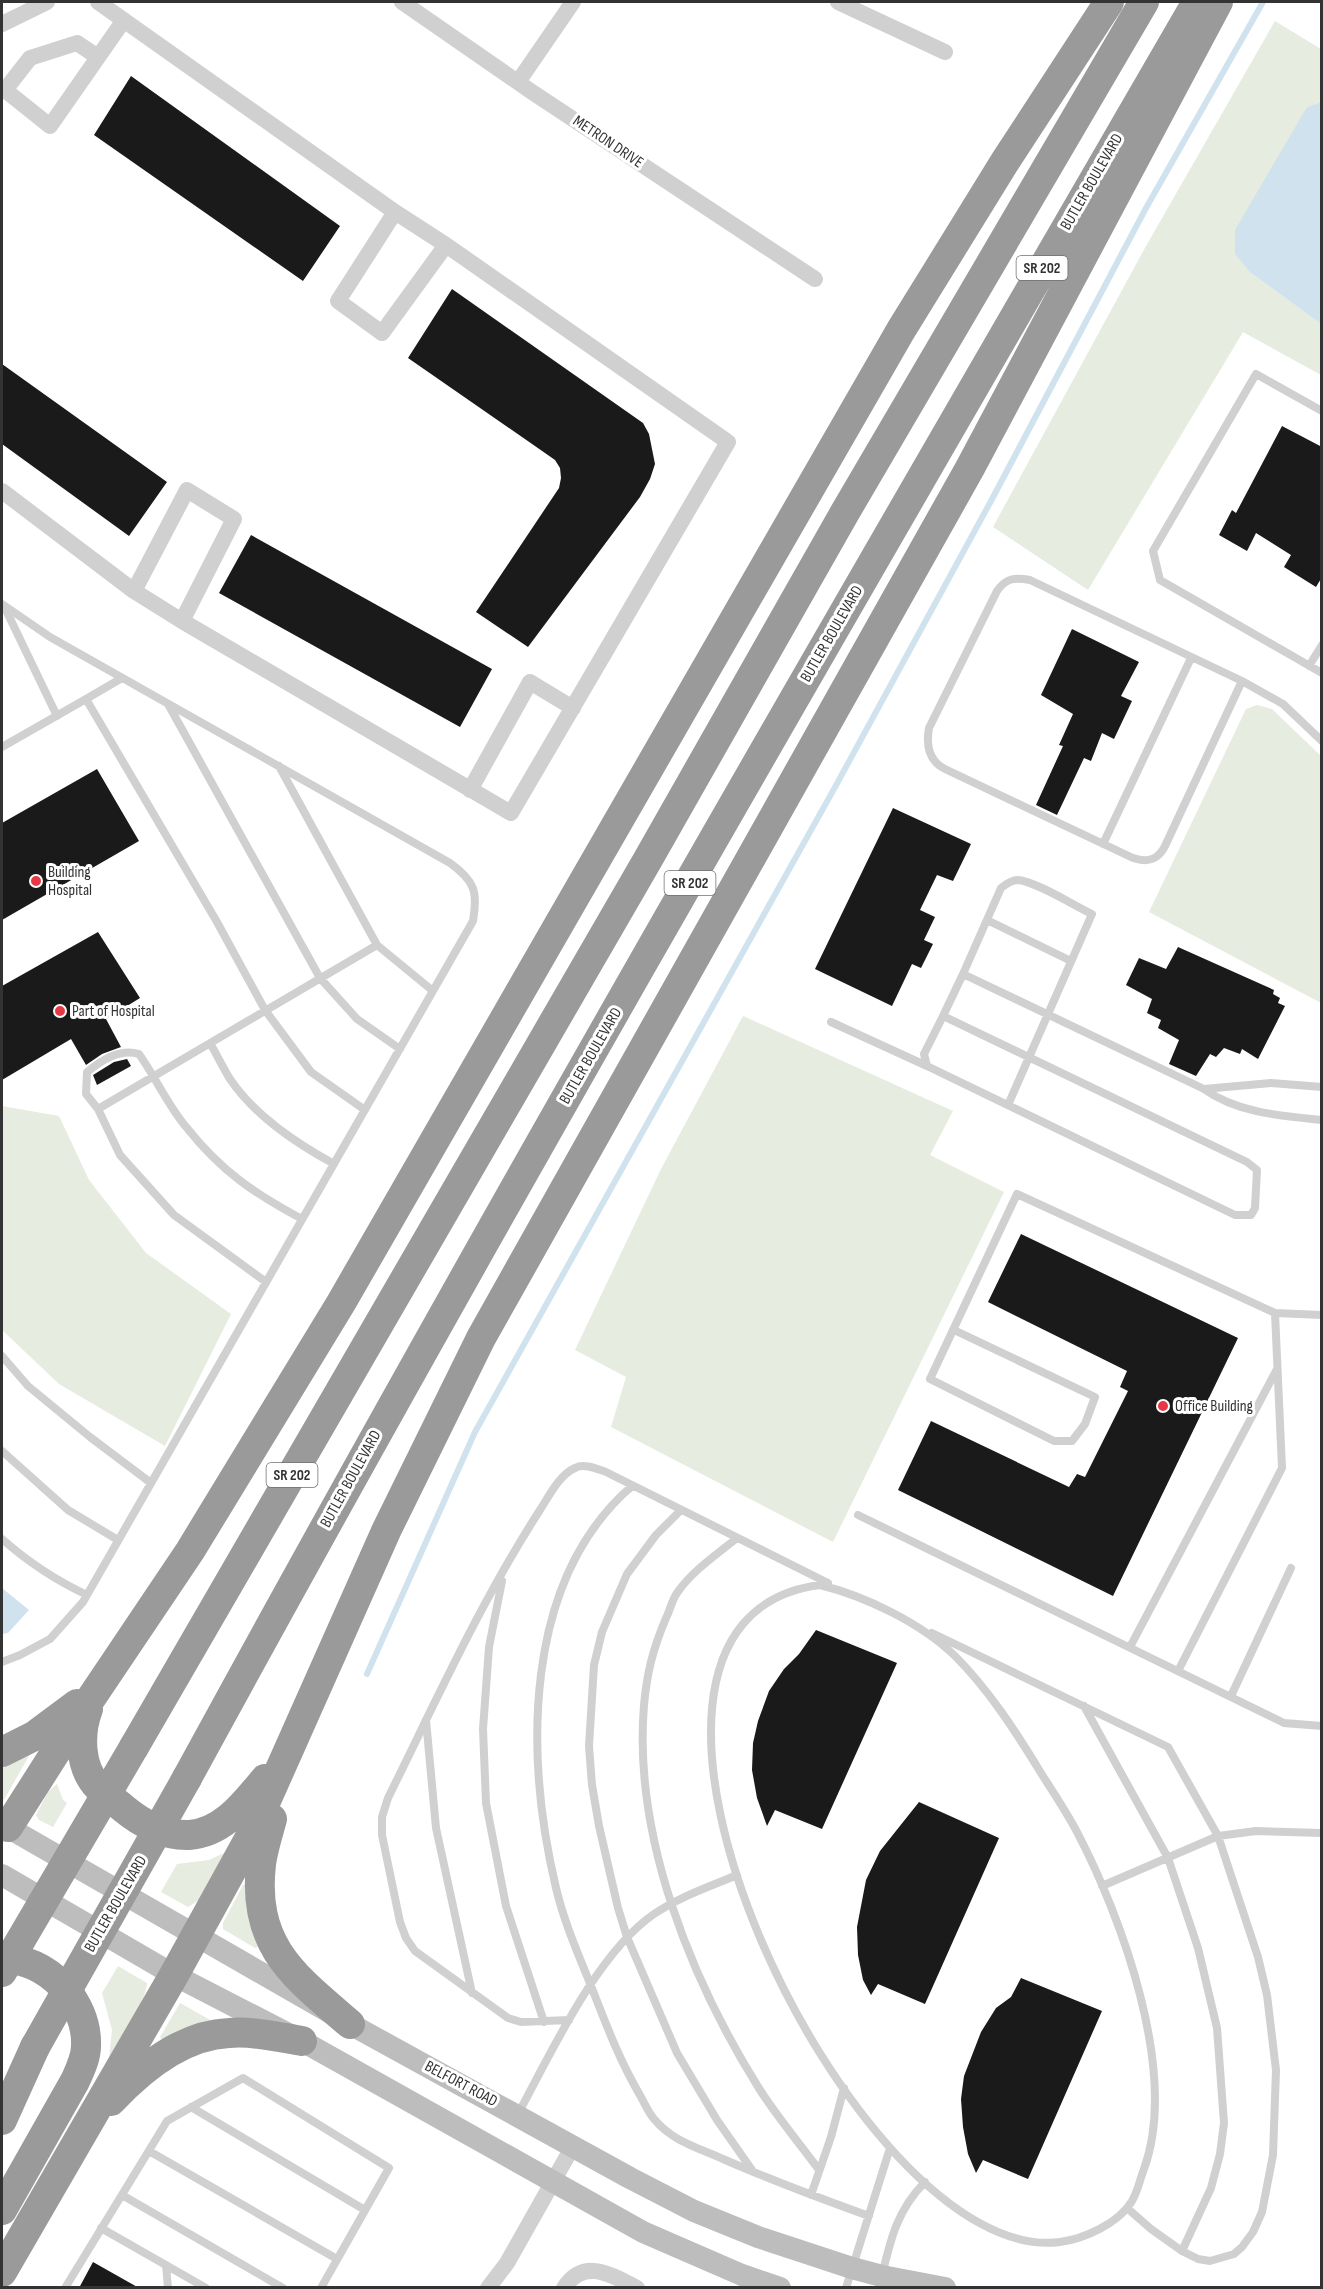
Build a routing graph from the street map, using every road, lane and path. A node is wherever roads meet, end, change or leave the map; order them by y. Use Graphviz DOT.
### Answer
graph roads {
  1 [pos="47,2"];
  2 [pos="98,2"];
  3 [pos="402,2"];
  4 [pos="573,2"];
  5 [pos="838,2"];
  6 [pos="1109,2"];
  7 [pos="1144,2"];
  8 [pos="1197,2"];
  9 [pos="1218,2"];
  10 [pos="124,20"];
  11 [pos="2,24"];
  12 [pos="945,52"];
  13 [pos="98,57"];
  14 [pos="518,82"];
  15 [pos="395,212"];
  16 [pos="446,245"];
  17 [pos="815,279"];
  18 [pos="1322,411"];
  19 [pos="2,491"];
  20 [pos="134,591"];
  21 [pos="2,605"];
  22 [pos="182,621"];
  23 [pos="1322,645"];
  24 [pos="1191,658"];
  25 [pos="1309,666"];
  26 [pos="1322,673"];
  27 [pos="122,678"];
  28 [pos="1242,681"];
  29 [pos="86,699"];
  30 [pos="168,703"];
  31 [pos="573,708"];
  32 [pos="57,716"];
  33 [pos="1322,741"];
  34 [pos="2,747"];
  35 [pos="279,766"];
  36 [pos="470,789"];
  37 [pos="1103,844"];
  38 [pos="987,920"];
  39 [pos="377,945"];
  40 [pos="1071,961"];
  41 [pos="963,974"];
  42 [pos="320,978"];
  43 [pos="433,991"];
  44 [pos="265,1010"];
  45 [pos="1047,1015"];
  46 [pos="943,1016"];
  47 [pos="831,1022"];
  48 [pos="210,1043"];
  49 [pos="400,1048"];
  50 [pos="1029,1058"];
  51 [pos="927,1066"];
  52 [pos="154,1076"];
  53 [pos="1322,1087"];
  54 [pos="1204,1089"];
  55 [pos="1008,1105"];
  56 [pos="98,1109"];
  57 [pos="365,1110"];
  58 [pos="1322,1120"];
  59 [pos="334,1164"];
  60 [pos="303,1219"];
  61 [pos="266,1282"];
  62 [pos="1275,1313"];
  63 [pos="1322,1315"];
  64 [pos="954,1330"];
  65 [pos="2,1356"];
  66 [pos="1277,1368"];
  67 [pos="2,1451"];
  68 [pos="151,1483"];
  69 [pos="632,1486"];
  70 [pos="681,1510"];
  71 [pos="858,1515"];
  72 [pos="737,1538"];
  73 [pos="2,1539"];
  74 [pos="118,1540"];
  75 [pos="1291,1568"];
  76 [pos="503,1572"];
  77 [pos="842,1590"];
  78 [pos="87,1595"];
  79 [pos="915,1625"];
  80 [pos="1130,1647"];
  81 [pos="2,1662"];
  82 [pos="1178,1671"];
  83 [pos="101,1682"];
  84 [pos="1231,1696"];
  85 [pos="1084,1706"];
  86 [pos="426,1720"];
  87 [pos="1322,1726"];
  88 [pos="2,1752"];
  89 [pos="287,1752"];
  90 [pos="4,1829"];
  91 [pos="1322,1833"];
  92 [pos="1218,1836"];
  93 [pos="1167,1857"];
  94 [pos="2,1875"];
  95 [pos="737,1875"];
  96 [pos="1102,1886"];
  97 [pos="672,1904"];
  98 [pos="195,1937"];
  99 [pos="627,1937"];
  100 [pos="2,1959"];
  101 [pos="2,1972"];
  102 [pos="174,1975"];
  103 [pos="591,1984"];
  104 [pos="472,1994"];
  105 [pos="569,2020"];
  106 [pos="544,2022"];
  107 [pos="350,2024"];
  108 [pos="302,2041"];
  109 [pos="35,2047"];
  110 [pos="844,2088"];
  111 [pos="2,2092"];
  112 [pos="191,2108"];
  113 [pos="517,2115"];
  114 [pos="2,2120"];
  115 [pos="82,2135"];
  116 [pos="573,2146"];
  117 [pos="890,2148"];
  118 [pos="148,2151"];
  119 [pos="819,2170"];
  120 [pos="753,2172"];
  121 [pos="554,2182"];
  122 [pos="925,2182"];
  123 [pos="122,2195"];
  124 [pos="811,2195"];
  125 [pos="1126,2208"];
  126 [pos="2,2210"];
  127 [pos="365,2210"];
  128 [pos="868,2216"];
  129 [pos="101,2228"];
  130 [pos="1182,2251"];
  131 [pos="337,2259"];
  132 [pos="166,2265"];
  133 [pos="2,2272"];
  134 [pos="849,2278"];
  135 [pos="880,2282"];
  136 [pos="65,2288"];
  137 [pos="168,2288"];
  138 [pos="206,2288"];
  139 [pos="283,2288"];
  140 [pos="321,2288"];
  141 [pos="488,2288"];
  142 [pos="564,2288"];
  143 [pos="637,2288"];
  144 [pos="780,2288"];
  145 [pos="945,2288"];
  1 -- 11 [label="street"];
  2 -- 10 [label="street"];
  3 -- 14 [label="street, METRON DRIVE"];
  4 -- 14 [label="street"];
  5 -- 12 [label="street"];
  6 -- 83 [label="highway"];
  7 -- 101 [label="highway, SR 202, bridge"];
  8 -- 109 [label="highway, BUTLER BOULEVARD / SR 202, bridge"];
  9 -- 89 [label="highway"];
  10 -- 13 [label="street"];
  10 -- 15 [label="street"];
  13 -- 13 [label="street"];
  14 -- 17 [label="street, METRON DRIVE"];
  15 -- 16 [label="street"];
  15 -- 16 [label="street"];
  16 -- 31 [label="street"];
  18 -- 25 [label="lane"];
  19 -- 20 [label="street"];
  20 -- 22 [label="street"];
  20 -- 22 [label="street"];
  21 -- 27 [label="lane"];
  21 -- 32 [label="lane"];
  22 -- 36 [label="street"];
  23 -- 25 [label="lane"];
  24 -- 28 [label="lane"];
  24 -- 37 [label="lane"];
  24 -- 37 [label="lane"];
  25 -- 26 [label="lane"];
  27 -- 29 [label="lane"];
  27 -- 30 [label="lane"];
  28 -- 33 [label="lane"];
  28 -- 37 [label="lane"];
  29 -- 32 [label="lane"];
  29 -- 44 [label="lane"];
  30 -- 35 [label="lane"];
  30 -- 42 [label="lane"];
  31 -- 36 [label="street"];
  31 -- 36 [label="street"];
  32 -- 34 [label="lane"];
  35 -- 39 [label="lane"];
  35 -- 43 [label="lane"];
  38 -- 40 [label="lane"];
  38 -- 40 [label="lane"];
  38 -- 41 [label="lane"];
  39 -- 42 [label="lane"];
  39 -- 43 [label="lane"];
  40 -- 45 [label="lane"];
  41 -- 45 [label="lane"];
  41 -- 46 [label="lane"];
  42 -- 44 [label="lane"];
  42 -- 49 [label="lane"];
  43 -- 49 [label="lane"];
  44 -- 48 [label="lane"];
  44 -- 57 [label="lane"];
  45 -- 50 [label="lane"];
  45 -- 54 [label="lane"];
  46 -- 50 [label="lane"];
  46 -- 51 [label="lane"];
  47 -- 51 [label="lane"];
  48 -- 52 [label="lane"];
  48 -- 59 [label="lane"];
  49 -- 57 [label="lane"];
  50 -- 55 [label="lane"];
  50 -- 55 [label="lane"];
  51 -- 55 [label="lane"];
  52 -- 56 [label="lane"];
  52 -- 56 [label="lane"];
  52 -- 60 [label="lane"];
  53 -- 54 [label="lane"];
  54 -- 58 [label="lane"];
  56 -- 61 [label="lane"];
  57 -- 59 [label="lane"];
  59 -- 60 [label="lane"];
  60 -- 61 [label="lane"];
  61 -- 68 [label="lane"];
  62 -- 63 [label="lane"];
  62 -- 64 [label="lane"];
  62 -- 66 [label="lane"];
  64 -- 64 [label="lane"];
  65 -- 68 [label="lane"];
  66 -- 80 [label="lane"];
  66 -- 82 [label="lane"];
  67 -- 74 [label="lane"];
  68 -- 74 [label="lane"];
  69 -- 70 [label="lane"];
  69 -- 76 [label="lane"];
  69 -- 103 [label="lane"];
  70 -- 72 [label="lane"];
  70 -- 99 [label="lane"];
  71 -- 80 [label="lane"];
  72 -- 77 [label="lane"];
  72 -- 97 [label="lane"];
  73 -- 78 [label="lane"];
  74 -- 78 [label="lane"];
  75 -- 84 [label="lane"];
  76 -- 86 [label="lane"];
  76 -- 106 [label="lane"];
  77 -- 79 [label="lane"];
  77 -- 95 [label="lane"];
  78 -- 81 [label="lane"];
  79 -- 85 [label="lane"];
  79 -- 96 [label="lane"];
  80 -- 82 [label="lane"];
  82 -- 84 [label="lane"];
  83 -- 88 [label="highway"];
  83 -- 89 [label="highway"];
  83 -- 90 [label="highway"];
  84 -- 87 [label="lane"];
  85 -- 92 [label="lane"];
  85 -- 93 [label="lane"];
  86 -- 104 [label="lane"];
  86 -- 104 [label="lane"];
  89 -- 98 [label="highway"];
  89 -- 107 [label="highway"];
  90 -- 98 [label="main road, BELFORT ROAD"];
  91 -- 92 [label="lane"];
  92 -- 93 [label="lane"];
  92 -- 130 [label="lane"];
  93 -- 96 [label="lane"];
  93 -- 130 [label="lane"];
  94 -- 102 [label="main road"];
  95 -- 97 [label="lane"];
  95 -- 110 [label="lane"];
  96 -- 125 [label="lane"];
  97 -- 99 [label="lane"];
  97 -- 119 [label="lane"];
  98 -- 102 [label="highway"];
  98 -- 107 [label="main road, BELFORT ROAD"];
  99 -- 103 [label="lane"];
  99 -- 120 [label="lane"];
  100 -- 126 [label="highway"];
  102 -- 108 [label="main road"];
  102 -- 115 [label="highway"];
  103 -- 105 [label="lane"];
  103 -- 120 [label="lane"];
  104 -- 106 [label="lane"];
  105 -- 106 [label="lane"];
  105 -- 113 [label="lane"];
  107 -- 113 [label="main road, BELFORT ROAD"];
  108 -- 115 [label="highway"];
  108 -- 121 [label="main road"];
  109 -- 111 [label="highway"];
  109 -- 114 [label="highway, BUTLER BOULEVARD / SR 202"];
  110 -- 117 [label="lane"];
  110 -- 119 [label="lane"];
  112 -- 118 [label="lane"];
  112 -- 127 [label="lane"];
  112 -- 127 [label="lane"];
  113 -- 116 [label="main road, BELFORT ROAD"];
  115 -- 133 [label="highway"];
  116 -- 121 [label="street"];
  116 -- 134 [label="main road, BELFORT ROAD"];
  117 -- 122 [label="lane"];
  117 -- 128 [label="lane"];
  118 -- 123 [label="lane"];
  118 -- 131 [label="lane"];
  119 -- 124 [label="lane"];
  120 -- 124 [label="lane"];
  121 -- 141 [label="street"];
  121 -- 144 [label="main road"];
  122 -- 125 [label="lane"];
  122 -- 135 [label="lane"];
  123 -- 129 [label="lane"];
  123 -- 139 [label="lane"];
  124 -- 128 [label="lane"];
  125 -- 130 [label="lane"];
  127 -- 131 [label="lane"];
  128 -- 134 [label="lane"];
  129 -- 132 [label="lane"];
  129 -- 136 [label="lane"];
  131 -- 140 [label="lane"];
  132 -- 137 [label="lane"];
  132 -- 138 [label="lane"];
  134 -- 135 [label="main road, BELFORT ROAD"];
  135 -- 145 [label="main road, BELFORT ROAD"];
  142 -- 143 [label="street"];
}
